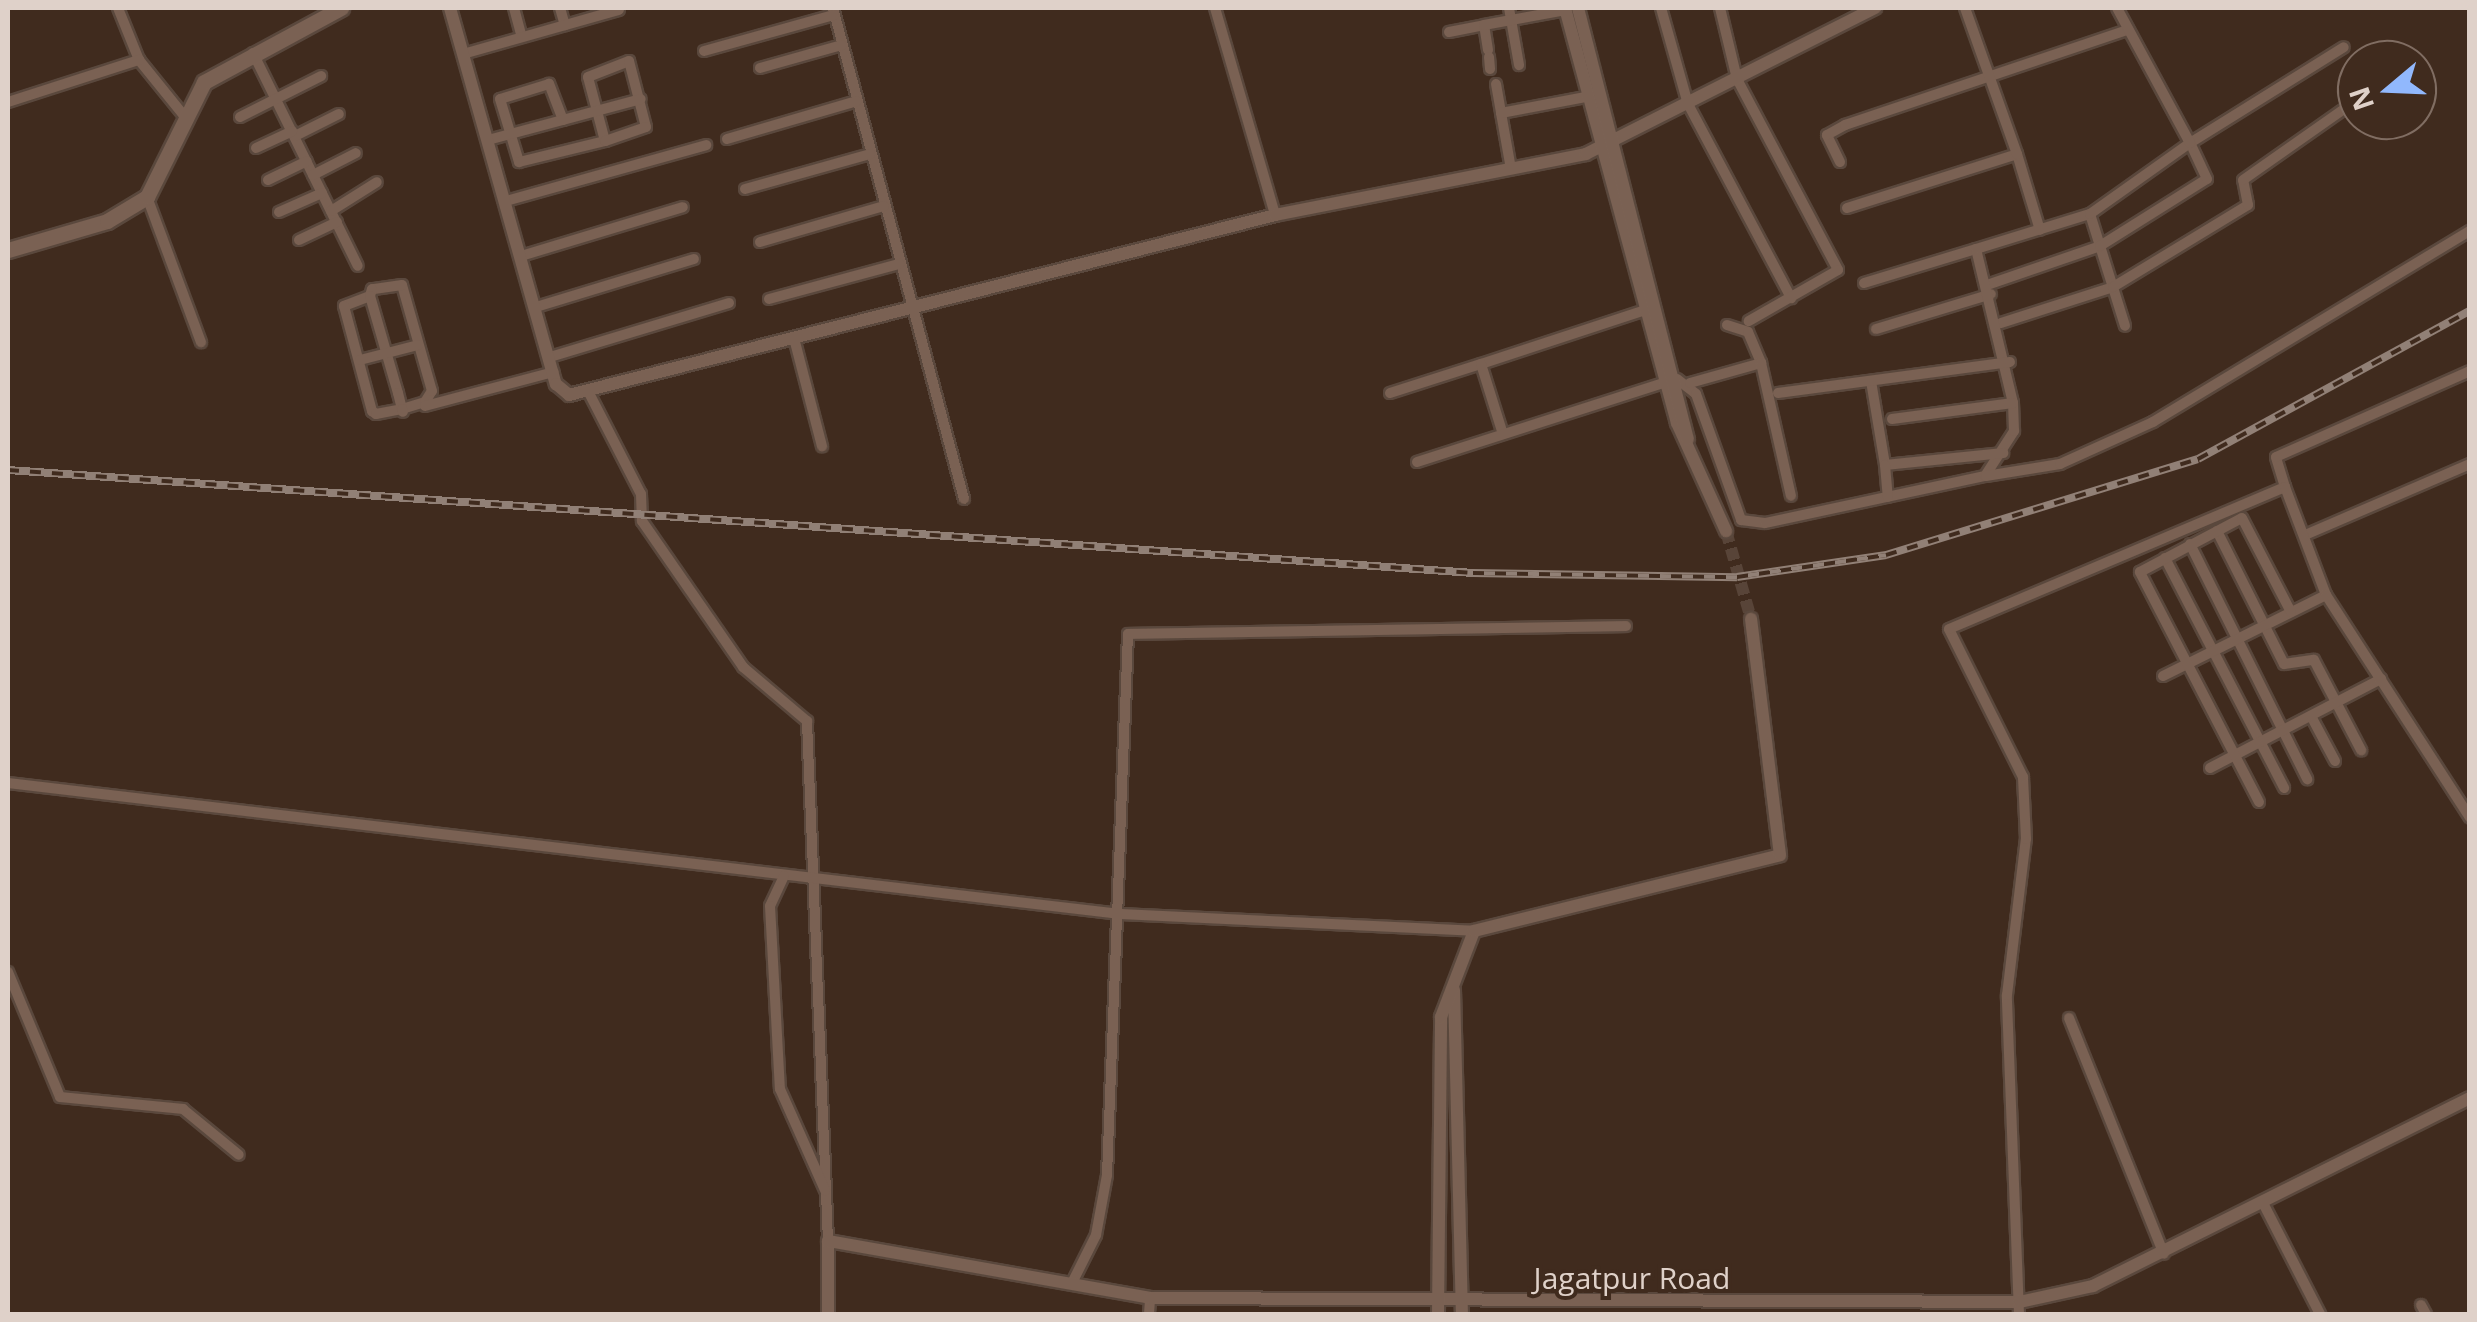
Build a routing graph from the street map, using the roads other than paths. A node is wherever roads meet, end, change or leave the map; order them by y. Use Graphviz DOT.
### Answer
graph roads {
  1 [pos="118,8"];
  2 [pos="341,8"];
  3 [pos="450,8"];
  4 [pos="514,8"];
  5 [pos="560,8"];
  6 [pos="1215,8"];
  7 [pos="1570,8"];
  8 [pos="1661,8"];
  9 [pos="1720,8"];
  10 [pos="1875,8"];
  11 [pos="1966,8"];
  12 [pos="2117,8"];
  13 [pos="618,10"];
  14 [pos="834,11"];
  15 [pos="597,12"];
  16 [pos="1510,14"];
  17 [pos="565,25"];
  18 [pos="1484,25"];
  19 [pos="2128,30"];
  20 [pos="1450,32"];
  21 [pos="522,38"];
  22 [pos="842,45"];
  23 [pos="704,51"];
  24 [pos="2337,51"];
  25 [pos="254,53"];
  26 [pos="464,54"];
  27 [pos="1489,59"];
  28 [pos="140,60"];
  29 [pos="1519,65"];
  30 [pos="760,68"];
  31 [pos="1989,75"];
  32 [pos="320,76"];
  33 [pos="1737,79"];
  34 [pos="1496,84"];
  35 [pos="1586,98"];
  36 [pos="276,99"];
  37 [pos="640,99"];
  38 [pos="857,101"];
  39 [pos="8,102"];
  40 [pos="1688,104"];
  41 [pos="596,111"];
  42 [pos="1502,113"];
  43 [pos="339,114"];
  44 [pos="2337,114"];
  45 [pos="240,117"];
  46 [pos="186,118"];
  47 [pos="563,120"];
  48 [pos="293,134"];
  49 [pos="508,135"];
  50 [pos="727,138"];
  51 [pos="488,140"];
  52 [pos="605,141"];
  53 [pos="2190,143"];
  54 [pos="706,145"];
  55 [pos="1615,145"];
  56 [pos="256,148"];
  57 [pos="1600,150"];
  58 [pos="356,153"];
  59 [pos="870,154"];
  60 [pos="2016,154"];
  61 [pos="307,161"];
  62 [pos="1840,162"];
  63 [pos="1512,169"];
  64 [pos="314,174"];
  65 [pos="268,180"];
  66 [pos="378,182"];
  67 [pos="746,189"];
  68 [pos="322,193"];
  69 [pos="147,197"];
  70 [pos="506,201"];
  71 [pos="884,206"];
  72 [pos="683,207"];
  73 [pos="1847,208"];
  74 [pos="279,212"];
  75 [pos="2090,214"];
  76 [pos="1275,215"];
  77 [pos="334,217"];
  78 [pos="2040,230"];
  79 [pos="2470,231"];
  80 [pos="298,240"];
  81 [pos="760,242"];
  82 [pos="2100,246"];
  83 [pos="8,250"];
  84 [pos="1976,250"];
  85 [pos="521,256"];
  86 [pos="694,259"];
  87 [pos="899,264"];
  88 [pos="358,266"];
  89 [pos="1864,283"];
  90 [pos="2113,287"];
  91 [pos="1989,290"];
  92 [pos="370,296"];
  93 [pos="1790,298"];
  94 [pos="768,299"];
  95 [pos="729,303"];
  96 [pos="910,306"];
  97 [pos="536,307"];
  98 [pos="1645,310"];
  99 [pos="1749,321"];
  100 [pos="2000,323"];
  101 [pos="1726,324"];
  102 [pos="2125,326"];
  103 [pos="1876,330"];
  104 [pos="794,338"];
  105 [pos="201,342"];
  106 [pos="418,345"];
  107 [pos="387,353"];
  108 [pos="550,357"];
  109 [pos="360,360"];
  110 [pos="2010,362"];
  111 [pos="1760,363"];
  112 [pos="1481,364"];
  113 [pos="2470,371"];
  114 [pos="554,372"];
  115 [pos="1871,380"];
  116 [pos="1678,381"];
  117 [pos="588,391"];
  118 [pos="1390,393"];
  119 [pos="1778,393"];
  120 [pos="2014,404"];
  121 [pos="403,410"];
  122 [pos="1892,419"];
  123 [pos="374,420"];
  124 [pos="1503,434"];
  125 [pos="822,446"];
  126 [pos="2003,453"];
  127 [pos="1417,462"];
  128 [pos="2470,464"];
  129 [pos="1884,465"];
  130 [pos="1985,476"];
  131 [pos="2285,487"];
  132 [pos="1791,496"];
  133 [pos="1888,498"];
  134 [pos="964,499"];
  135 [pos="1726,531"];
  136 [pos="2216,531"];
  137 [pos="2305,535"];
  138 [pos="2190,544"];
  139 [pos="2165,558"];
  140 [pos="2326,594"];
  141 [pos="2291,612"];
  142 [pos="1751,619"];
  143 [pos="2265,625"];
  144 [pos="1626,626"];
  145 [pos="2238,639"];
  146 [pos="2213,651"];
  147 [pos="2188,664"];
  148 [pos="2162,676"];
  149 [pos="2381,679"];
  150 [pos="2336,702"];
  151 [pos="2311,716"];
  152 [pos="2282,730"];
  153 [pos="2260,742"];
  154 [pos="2361,750"];
  155 [pos="2235,756"];
  156 [pos="2335,761"];
  157 [pos="2210,768"];
  158 [pos="2307,778"];
  159 [pos="8,783"];
  160 [pos="2284,788"];
  161 [pos="2259,802"];
  162 [pos="2470,818"];
  163 [pos="784,876"];
  164 [pos="814,880"];
  165 [pos="1120,914"];
  166 [pos="1474,931"];
  167 [pos="8,972"];
  168 [pos="1454,990"];
  169 [pos="2068,1018"];
  170 [pos="2470,1098"];
  171 [pos="1440,1114"];
  172 [pos="1461,1116"];
  173 [pos="239,1156"];
  174 [pos="826,1190"];
  175 [pos="2264,1205"];
  176 [pos="828,1241"];
  177 [pos="2164,1254"];
  178 [pos="1072,1284"];
  179 [pos="1150,1298"];
  180 [pos="2019,1308"];
  181 [pos="1438,1309"];
  182 [pos="1462,1309"];
  183 [pos="828,1314"];
  184 [pos="1150,1314"];
  185 [pos="2320,1314"];
  1 -- 28 [label="street"];
  2 -- 25 [label="main road"];
  3 -- 26 [label="street"];
  4 -- 21 [label="street"];
  5 -- 17 [label="street"];
  6 -- 76 [label="street"];
  7 -- 16 [label="street"];
  7 -- 35 [label="street"];
  7 -- 55 [label="street"];
  8 -- 40 [label="street"];
  9 -- 33 [label="street"];
  10 -- 33 [label="street"];
  11 -- 31 [label="street"];
  12 -- 19 [label="street"];
  13 -- 15 [label="street"];
  14 -- 22 [label="street"];
  14 -- 23 [label="street"];
  15 -- 17 [label="street"];
  16 -- 18 [label="street"];
  16 -- 29 [label="street"];
  17 -- 21 [label="street"];
  18 -- 20 [label="street"];
  18 -- 27 [label="street"];
  19 -- 31 [label="street"];
  19 -- 53 [label="street"];
  21 -- 26 [label="street"];
  22 -- 30 [label="street"];
  22 -- 38 [label="street"];
  24 -- 53 [label="street"];
  25 -- 36 [label="street"];
  25 -- 46 [label="main road"];
  26 -- 51 [label="street"];
  28 -- 39 [label="street"];
  28 -- 46 [label="street"];
  31 -- 60 [label="street"];
  31 -- 62 [label="street"];
  32 -- 36 [label="street"];
  33 -- 40 [label="street"];
  33 -- 93 [label="street"];
  34 -- 42 [label="street"];
  35 -- 42 [label="street"];
  35 -- 57 [label="street"];
  36 -- 45 [label="street"];
  36 -- 48 [label="street"];
  37 -- 41 [label="street"];
  37 -- 41 [label="street"];
  37 -- 52 [label="street"];
  38 -- 50 [label="street"];
  38 -- 59 [label="street"];
  40 -- 55 [label="street"];
  40 -- 93 [label="street"];
  41 -- 47 [label="street"];
  41 -- 52 [label="street"];
  42 -- 63 [label="street"];
  43 -- 48 [label="street"];
  44 -- 90 [label="street"];
  46 -- 69 [label="main road"];
  47 -- 49 [label="street"];
  47 -- 49 [label="street"];
  48 -- 56 [label="street"];
  48 -- 61 [label="street"];
  49 -- 51 [label="street"];
  49 -- 52 [label="street"];
  51 -- 70 [label="street"];
  53 -- 75 [label="street"];
  53 -- 82 [label="street"];
  54 -- 70 [label="street"];
  55 -- 57 [label="street"];
  55 -- 116 [label="street"];
  57 -- 63 [label="street"];
  57 -- 98 [label="street"];
  58 -- 64 [label="street"];
  59 -- 67 [label="street"];
  59 -- 71 [label="street"];
  60 -- 73 [label="street"];
  60 -- 78 [label="street"];
  61 -- 64 [label="street"];
  61 -- 65 [label="street"];
  63 -- 76 [label="street"];
  64 -- 68 [label="street"];
  66 -- 77 [label="street"];
  68 -- 74 [label="street"];
  68 -- 77 [label="street"];
  69 -- 83 [label="main road"];
  69 -- 105 [label="street"];
  70 -- 85 [label="street"];
  71 -- 81 [label="street"];
  71 -- 87 [label="street"];
  72 -- 85 [label="street"];
  75 -- 78 [label="street"];
  75 -- 82 [label="street"];
  76 -- 96 [label="street"];
  77 -- 80 [label="street"];
  77 -- 88 [label="street"];
  78 -- 84 [label="street"];
  79 -- 130 [label="street"];
  82 -- 90 [label="street"];
  82 -- 91 [label="street"];
  84 -- 89 [label="street"];
  84 -- 91 [label="street"];
  85 -- 97 [label="street"];
  86 -- 97 [label="street"];
  87 -- 94 [label="street"];
  87 -- 96 [label="street"];
  90 -- 100 [label="street"];
  90 -- 102 [label="street"];
  91 -- 100 [label="street"];
  91 -- 103 [label="street"];
  92 -- 106 [label="street"];
  92 -- 107 [label="street"];
  92 -- 109 [label="street"];
  93 -- 99 [label="street"];
  95 -- 108 [label="street"];
  96 -- 104 [label="street"];
  96 -- 134 [label="street"];
  97 -- 108 [label="street"];
  98 -- 112 [label="street"];
  98 -- 116 [label="street"];
  100 -- 110 [label="street"];
  101 -- 111 [label="street"];
  104 -- 117 [label="street"];
  104 -- 125 [label="street"];
  106 -- 107 [label="street"];
  106 -- 121 [label="street"];
  107 -- 109 [label="street"];
  107 -- 121 [label="street"];
  108 -- 114 [label="street"];
  109 -- 121 [label="street"];
  110 -- 115 [label="street"];
  110 -- 120 [label="street"];
  111 -- 116 [label="street"];
  111 -- 132 [label="street"];
  112 -- 118 [label="street"];
  112 -- 124 [label="street"];
  113 -- 131 [label="street"];
  114 -- 117 [label="street"];
  114 -- 121 [label="street"];
  115 -- 119 [label="street"];
  115 -- 129 [label="street"];
  116 -- 124 [label="street"];
  116 -- 133 [label="street"];
  116 -- 135 [label="street"];
  117 -- 164 [label="street"];
  120 -- 122 [label="street"];
  120 -- 126 [label="street"];
  121 -- 123 [label="street"];
  124 -- 127 [label="street"];
  126 -- 129 [label="street"];
  126 -- 130 [label="street"];
  128 -- 137 [label="street"];
  129 -- 133 [label="street"];
  130 -- 133 [label="street"];
  131 -- 137 [label="street"];
  131 -- 180 [label="street"];
  136 -- 138 [label="street"];
  136 -- 141 [label="street"];
  136 -- 143 [label="street"];
  137 -- 140 [label="street"];
  138 -- 139 [label="street"];
  138 -- 145 [label="street"];
  139 -- 146 [label="street"];
  139 -- 147 [label="street"];
  140 -- 141 [label="street"];
  140 -- 149 [label="street"];
  141 -- 143 [label="street"];
  142 -- 166 [label="street"];
  143 -- 145 [label="street"];
  143 -- 150 [label="street"];
  144 -- 165 [label="street"];
  145 -- 146 [label="street"];
  145 -- 152 [label="street"];
  146 -- 147 [label="street"];
  146 -- 153 [label="street"];
  147 -- 148 [label="street"];
  147 -- 155 [label="street"];
  149 -- 150 [label="street"];
  149 -- 162 [label="street"];
  150 -- 151 [label="street"];
  150 -- 154 [label="street"];
  151 -- 152 [label="street"];
  151 -- 156 [label="street"];
  152 -- 153 [label="street"];
  152 -- 158 [label="street"];
  153 -- 155 [label="street"];
  153 -- 160 [label="street"];
  155 -- 157 [label="street"];
  155 -- 161 [label="street"];
  159 -- 163 [label="street"];
  163 -- 164 [label="street"];
  163 -- 174 [label="street"];
  164 -- 165 [label="street"];
  164 -- 174 [label="street"];
  165 -- 166 [label="street"];
  165 -- 178 [label="street"];
  166 -- 168 [label="street"];
  167 -- 173 [label="street"];
  168 -- 171 [label="street"];
  168 -- 172 [label="street"];
  169 -- 177 [label="street"];
  170 -- 175 [label="street, Jagatpur Road"];
  171 -- 172 [label="street"];
  171 -- 181 [label="street"];
  172 -- 182 [label="street"];
  174 -- 176 [label="street"];
  175 -- 177 [label="street, Jagatpur Road"];
  175 -- 185 [label="street"];
  176 -- 178 [label="street, Jagatpur Road"];
  176 -- 183 [label="street"];
  177 -- 180 [label="street, Jagatpur Road"];
  178 -- 179 [label="street, Jagatpur Road"];
  179 -- 181 [label="street, Jagatpur Road"];
  179 -- 184 [label="street"];
  180 -- 182 [label="street, Jagatpur Road"];
  181 -- 182 [label="street, Jagatpur Road"];
}
